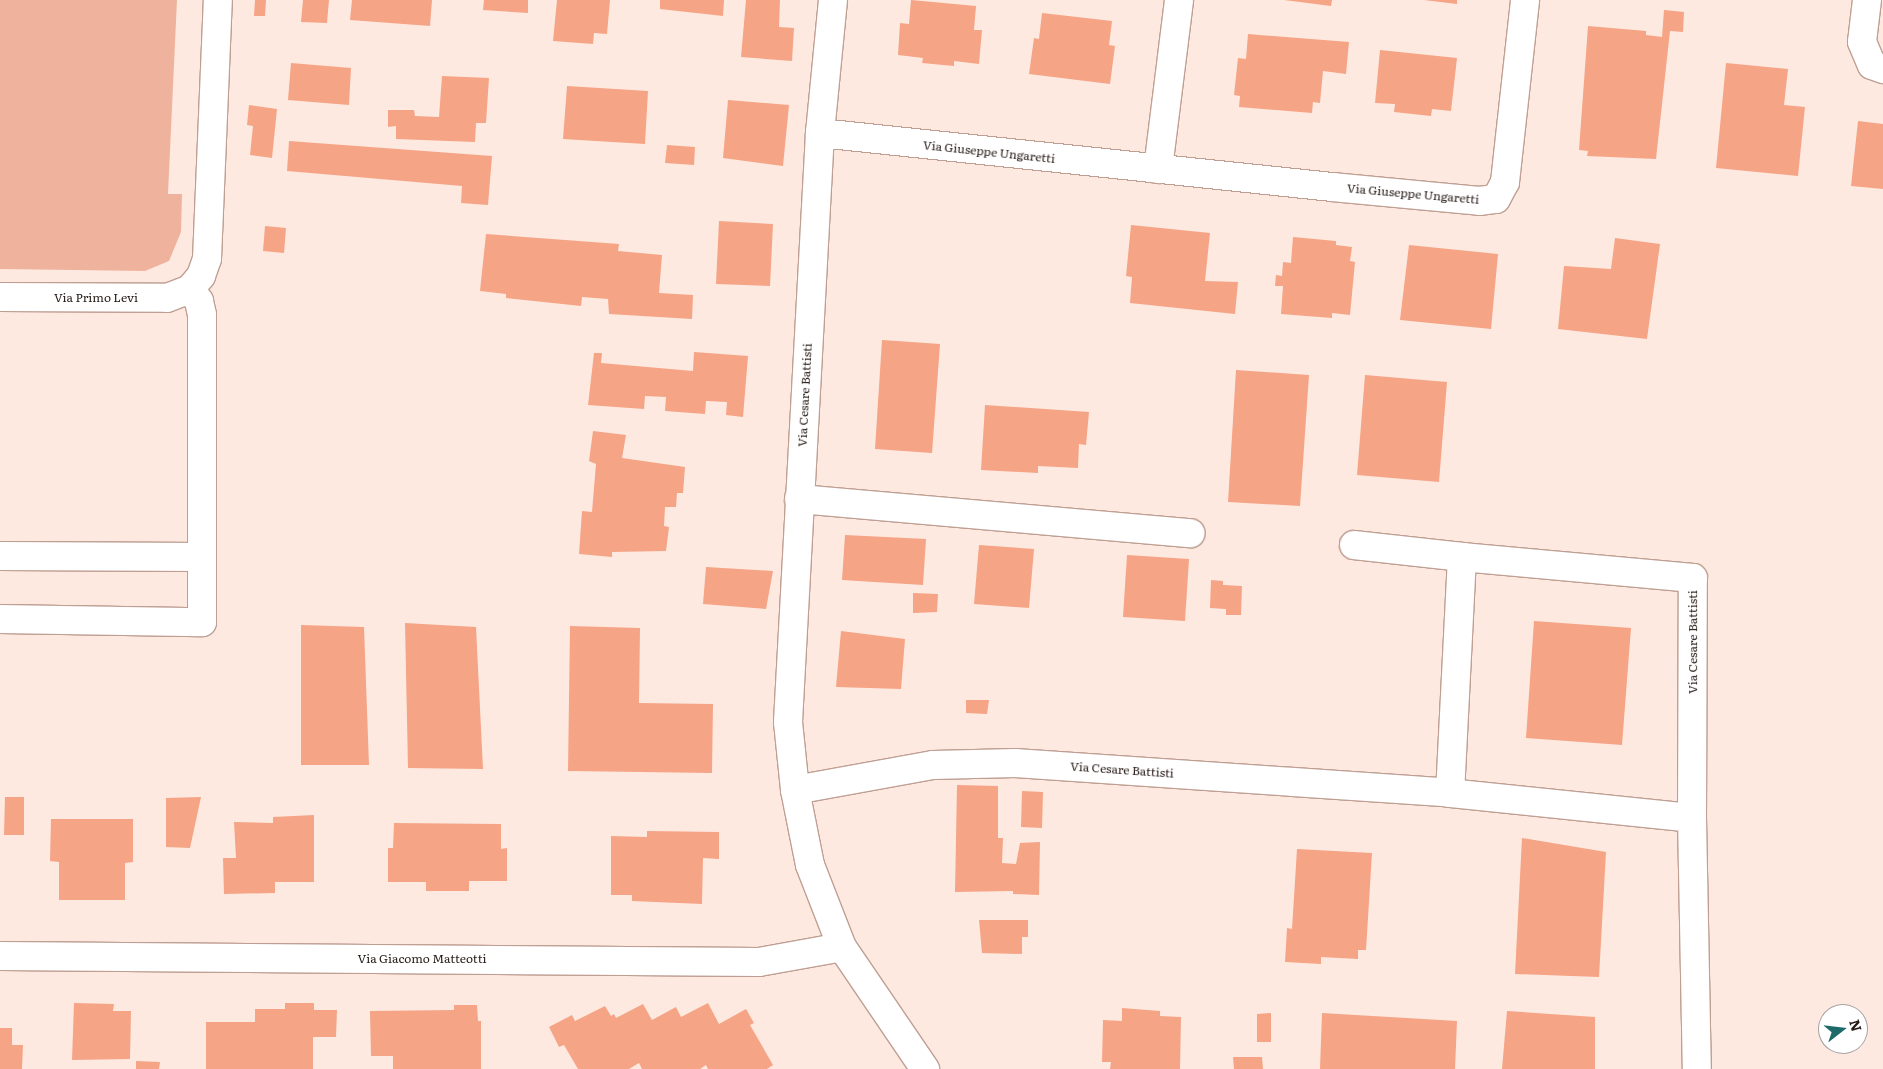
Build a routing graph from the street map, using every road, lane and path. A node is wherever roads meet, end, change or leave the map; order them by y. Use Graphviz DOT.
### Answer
graph roads {
  1 [pos="218,0"];
  2 [pos="833,0"];
  3 [pos="1179,0"];
  4 [pos="1525,0"];
  5 [pos="1867,0"];
  6 [pos="1883,69"];
  7 [pos="820,134"];
  8 [pos="1158,169"];
  9 [pos="190,289"];
  10 [pos="0,297"];
  11 [pos="799,499"];
  12 [pos="1191,533"];
  13 [pos="1354,545"];
  14 [pos="0,556"];
  15 [pos="202,557"];
  16 [pos="1462,557"];
  17 [pos="0,619"];
  18 [pos="795,790"];
  19 [pos="1450,792"];
  20 [pos="1692,818"];
  21 [pos="842,947"];
  22 [pos="0,956"];
  23 [pos="925,1069"];
  24 [pos="1697,1069"];
  1 -- 9 [label="street"];
  2 -- 7 [label="street, Via Cesare Battisti"];
  3 -- 8 [label="street"];
  4 -- 8 [label="street, Via Giuseppe Ungaretti"];
  5 -- 6 [label="street"];
  7 -- 8 [label="street, Via Giuseppe Ungaretti"];
  7 -- 11 [label="street, Via Cesare Battisti"];
  9 -- 10 [label="street, Via Primo Levi"];
  9 -- 15 [label="street"];
  11 -- 12 [label="street"];
  11 -- 18 [label="street, Via Cesare Battisti"];
  13 -- 16 [label="street, Via Cesare Battisti"];
  14 -- 15 [label="street"];
  15 -- 17 [label="street"];
  16 -- 19 [label="street"];
  16 -- 20 [label="street, Via Cesare Battisti"];
  18 -- 19 [label="street, Via Cesare Battisti"];
  18 -- 21 [label="street, Via Cesare Battisti"];
  19 -- 20 [label="street, Via Cesare Battisti"];
  20 -- 24 [label="street, Via Cesare Battisti"];
  21 -- 22 [label="street, Via Giacomo Matteotti"];
  21 -- 23 [label="street, Via Cesare Battisti"];
}
